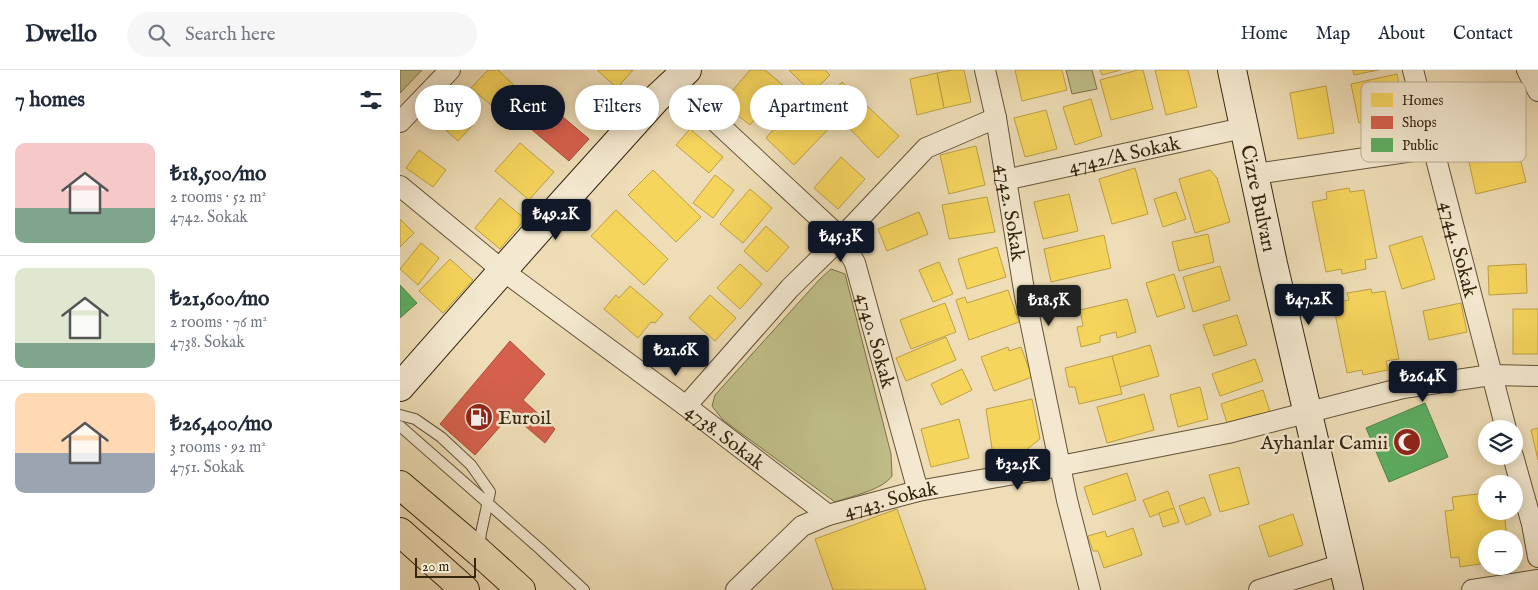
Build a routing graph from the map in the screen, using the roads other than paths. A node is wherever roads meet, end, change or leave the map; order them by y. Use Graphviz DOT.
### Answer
graph roads {
  1 [pos="450,70"];
  2 [pos="985,70"];
  3 [pos="1232,70"];
  4 [pos="1527,70"];
  5 [pos="680,76"];
  6 [pos="1538,91"];
  7 [pos="996,118"];
  8 [pos="400,122"];
  9 [pos="1243,128"];
  10 [pos="1361,159"];
  11 [pos="1438,162"];
  12 [pos="1256,174"];
  13 [pos="1005,180"];
  14 [pos="400,186"];
  15 [pos="842,238"];
  16 [pos="502,270"];
  17 [pos="1492,375"];
  18 [pos="1538,376"];
  19 [pos="400,387"];
  20 [pos="686,406"];
  21 [pos="1307,412"];
  22 [pos="400,415"];
  23 [pos="1504,420"];
  24 [pos="400,426"];
  25 [pos="1516,465"];
  26 [pos="1060,466"];
  27 [pos="400,485"];
  28 [pos="918,491"];
  29 [pos="487,503"];
  30 [pos="828,515"];
  31 [pos="400,532"];
  32 [pos="479,552"];
  33 [pos="1538,557"];
  34 [pos="1346,577"];
  35 [pos="1538,580"];
  36 [pos="465,590"];
  37 [pos="521,590"];
  38 [pos="584,590"];
  39 [pos="736,590"];
  40 [pos="1090,590"];
  41 [pos="1259,590"];
  42 [pos="1472,590"];
  1 -- 8 [label="street"];
  2 -- 7 [label="street, 4742. Sokak"];
  3 -- 9 [label="main road, Cizre Bulvarı"];
  4 -- 6 [label="street"];
  5 -- 15 [label="street, 4740. Sokak"];
  5 -- 16 [label="main road"];
  7 -- 13 [label="street, 4742. Sokak"];
  7 -- 15 [label="street"];
  9 -- 12 [label="main road, Cizre Bulvarı"];
  9 -- 13 [label="street, 4742/A Sokak"];
  10 -- 12 [label="street"];
  11 -- 17 [label="street, 4744. Sokak"];
  12 -- 21 [label="main road, Cizre Bulvarı"];
  13 -- 26 [label="street, 4742. Sokak"];
  14 -- 16 [label="street, 4738. Sokak"];
  15 -- 20 [label="street"];
  15 -- 28 [label="street, 4740. Sokak"];
  16 -- 19 [label="main road"];
  16 -- 20 [label="street, 4738. Sokak"];
  17 -- 18 [label="street, 4743. Sokak"];
  17 -- 21 [label="street, 4743. Sokak"];
  17 -- 23 [label="street, 4744. Sokak"];
  20 -- 30 [label="street, 4738. Sokak"];
  21 -- 26 [label="street, 4743. Sokak"];
  21 -- 34 [label="main road, Cizre Bulvarı"];
  22 -- 29 [label="lane"];
  24 -- 29 [label="lane"];
  25 -- 33 [label="street"];
  26 -- 28 [label="street, 4743. Sokak"];
  26 -- 40 [label="street, 4742. Sokak"];
  27 -- 32 [label="main road"];
  28 -- 30 [label="street, 4743. Sokak"];
  29 -- 32 [label="lane"];
  29 -- 38 [label="lane"];
  30 -- 39 [label="street, 4743. Sokak"];
  31 -- 36 [label="main road"];
  32 -- 37 [label="main road"];
  34 -- 41 [label="street"];
  35 -- 42 [label="street"];
}
